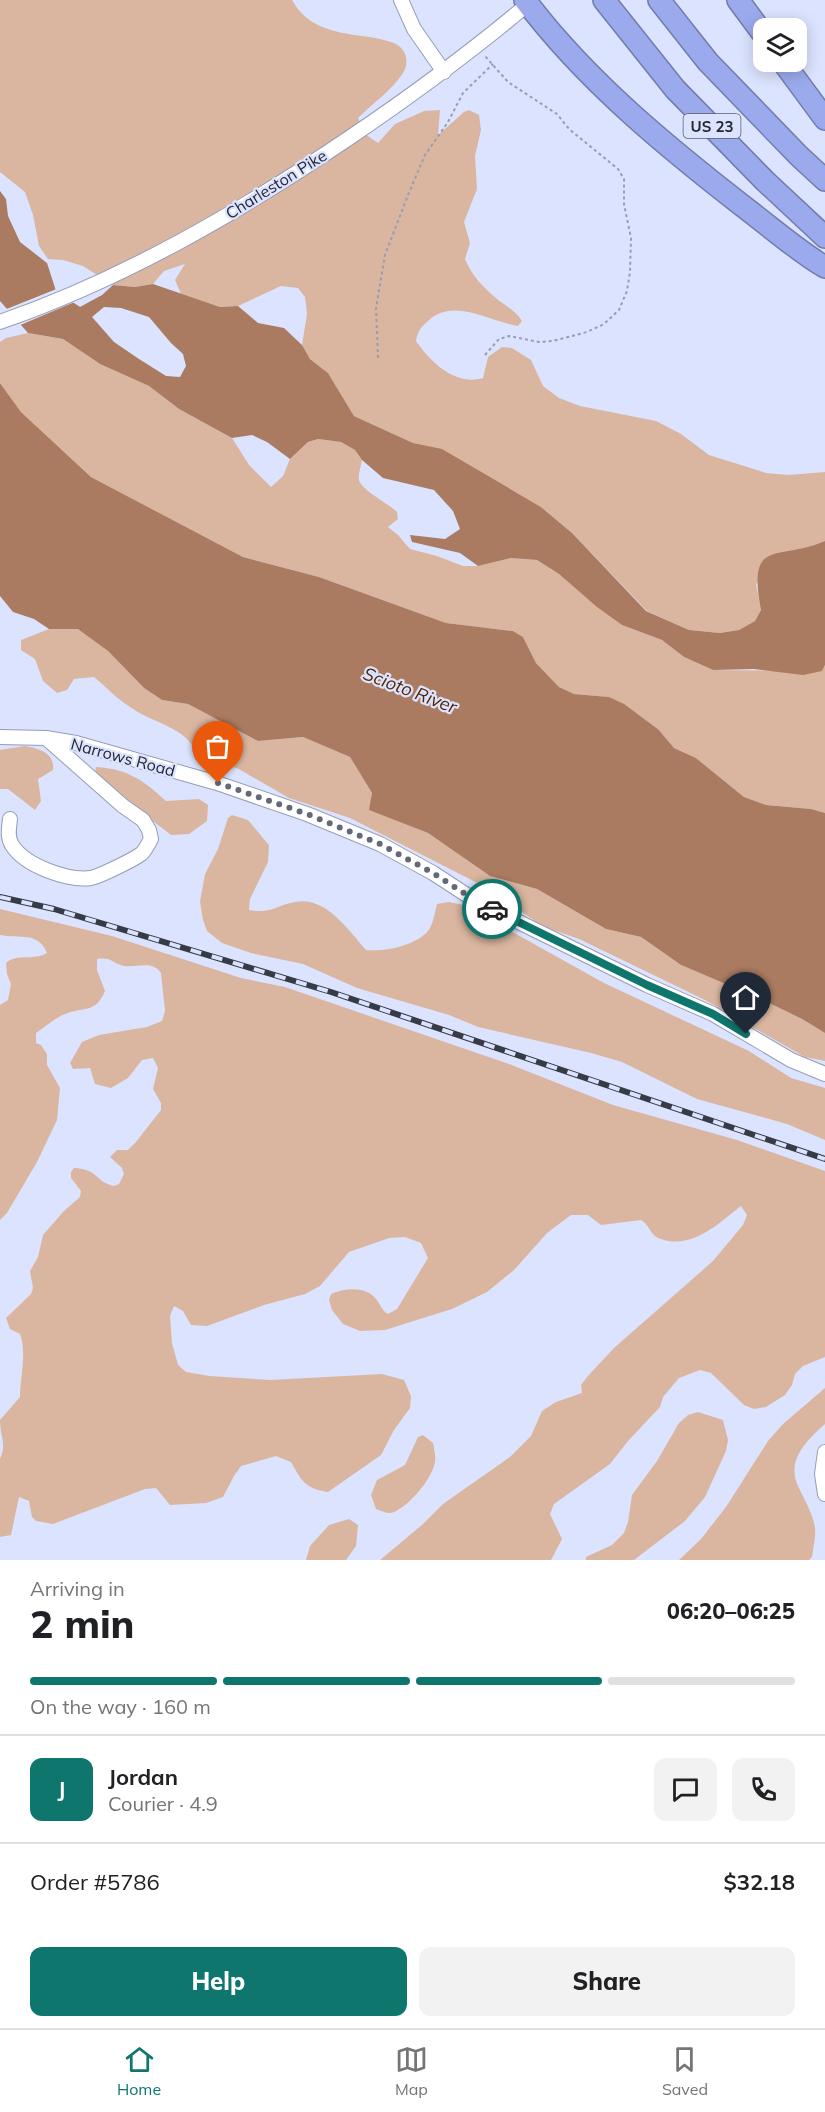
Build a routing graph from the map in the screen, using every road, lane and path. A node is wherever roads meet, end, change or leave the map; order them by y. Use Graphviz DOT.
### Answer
graph roads {
  1 [pos="401,0"];
  2 [pos="659,0"];
  3 [pos="738,0"];
  4 [pos="527,2"];
  5 [pos="607,3"];
  6 [pos="753,20"];
  7 [pos="478,47"];
  8 [pos="493,64"];
  9 [pos="444,72"];
  10 [pos="790,72"];
  11 [pos="825,119"];
  12 [pos="825,180"];
  13 [pos="825,237"];
  14 [pos="825,267"];
  15 [pos="0,322"];
  16 [pos="485,355"];
  17 [pos="378,358"];
  18 [pos="0,737"];
  19 [pos="46,738"];
  20 [pos="10,819"];
  21 [pos="825,1074"];
  22 [pos="825,1452"];
  23 [pos="825,1494"];
  1 -- 9 [label="street"];
  2 -- 12 [label="highway, US 23"];
  3 -- 6 [label="highway"];
  4 -- 7 [label="street, Charleston Pike"];
  4 -- 14 [label="highway"];
  5 -- 13 [label="highway, US 23"];
  7 -- 8 [label="path"];
  7 -- 9 [label="street, Charleston Pike"];
  8 -- 16 [label="path"];
  8 -- 17 [label="path"];
  9 -- 15 [label="street, Charleston Pike"];
  10 -- 11 [label="highway"];
  18 -- 19 [label="street, Narrows Road"];
  19 -- 20 [label="street"];
  19 -- 21 [label="street, Narrows Road"];
  22 -- 23 [label="street"];
}
